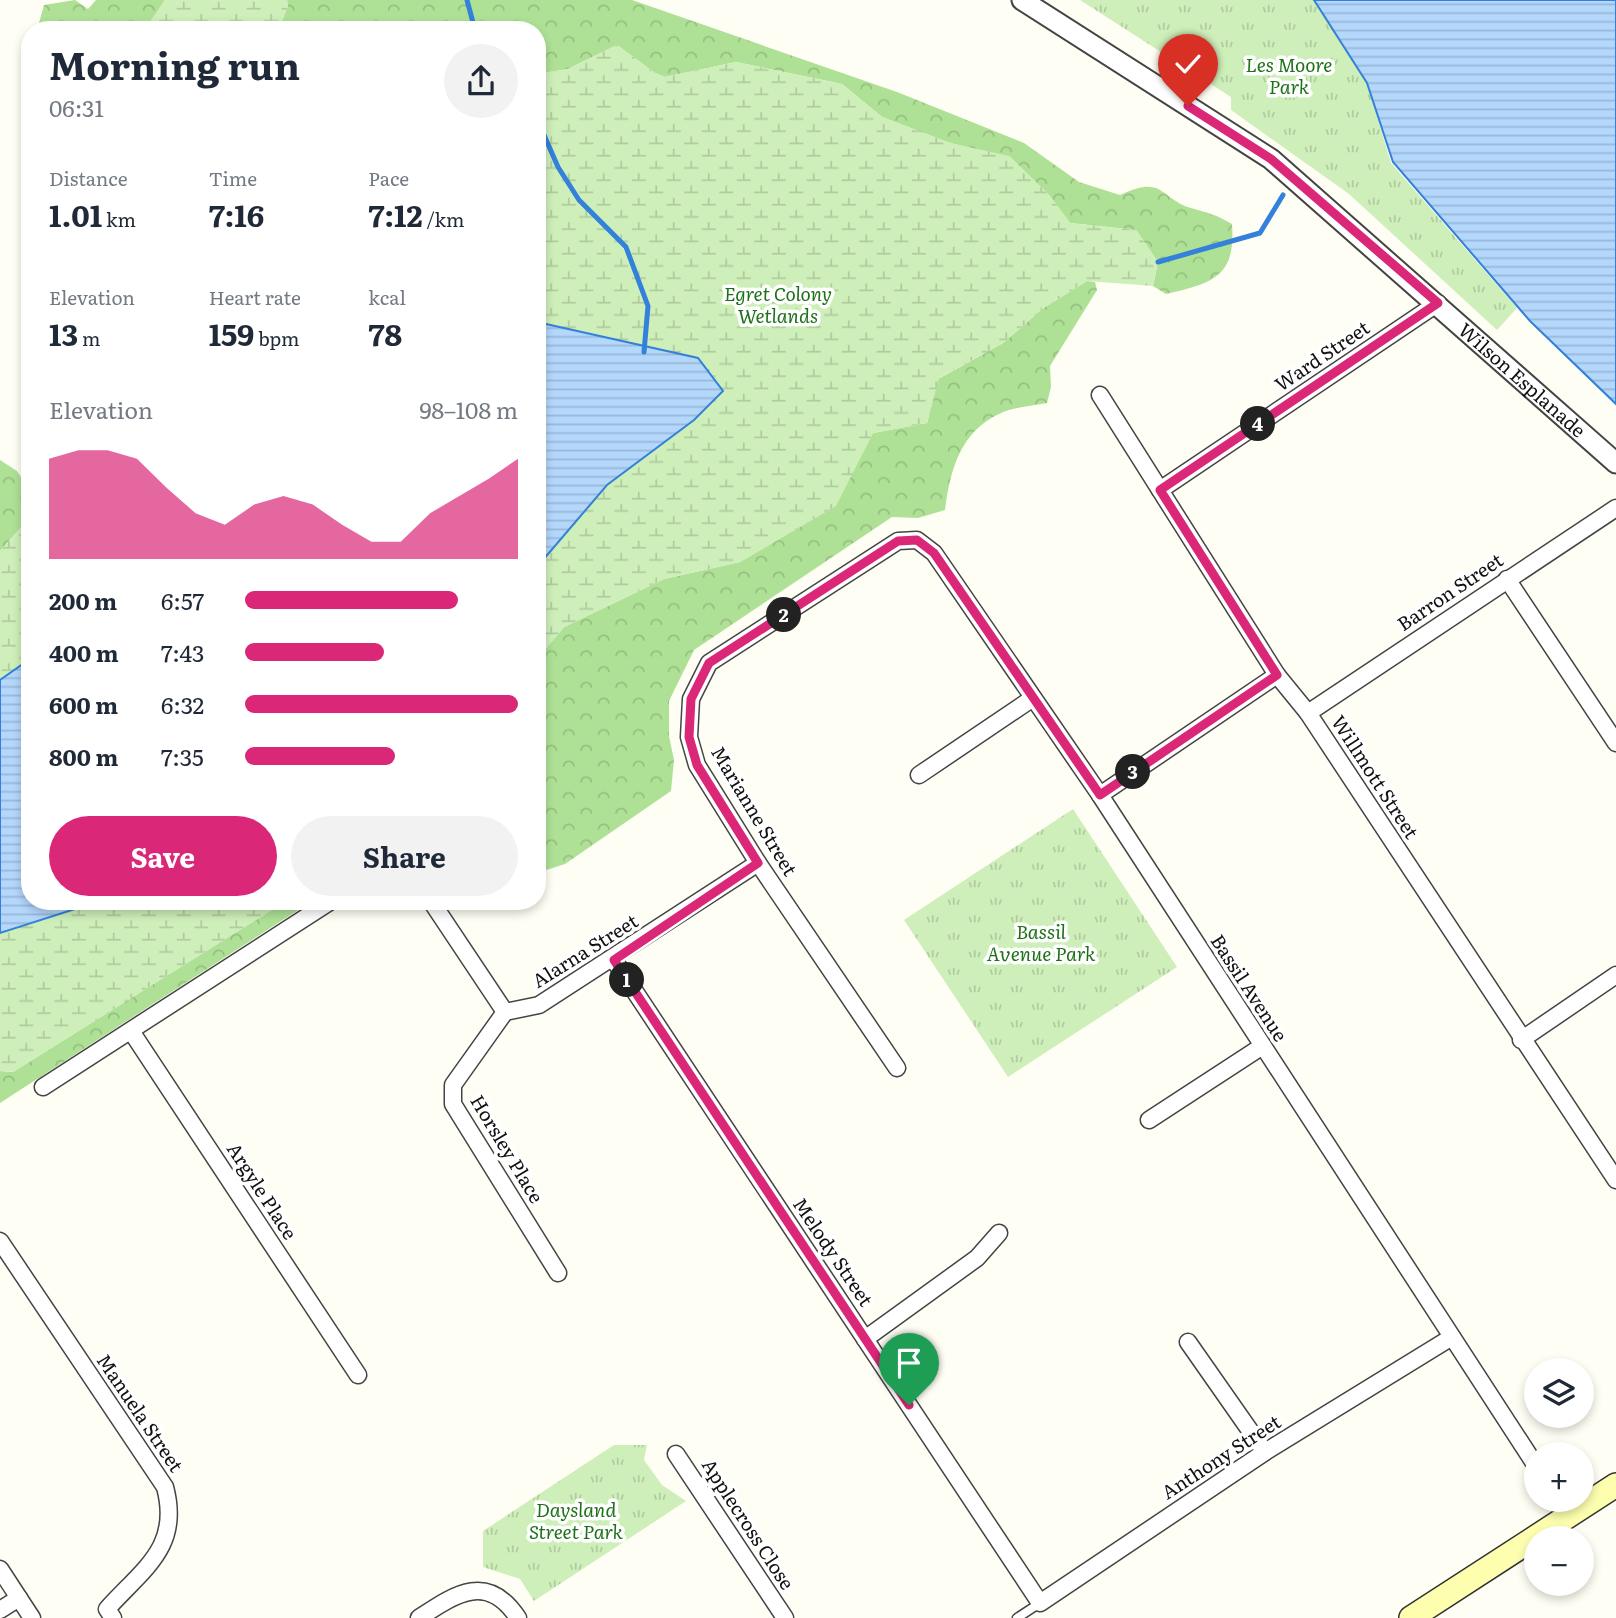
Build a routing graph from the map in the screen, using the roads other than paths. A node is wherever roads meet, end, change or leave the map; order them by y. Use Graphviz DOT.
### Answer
graph roads {
  1 [pos="1022,0"];
  2 [pos="1438,303"];
  3 [pos="1100,396"];
  4 [pos="1616,463"];
  5 [pos="1160,490"];
  6 [pos="1616,509"];
  7 [pos="917,540"];
  8 [pos="1507,579"];
  9 [pos="1277,675"];
  10 [pos="1033,698"];
  11 [pos="1308,713"];
  12 [pos="1616,743"];
  13 [pos="919,775"];
  14 [pos="1100,795"];
  15 [pos="758,863"];
  16 [pos="317,910"];
  17 [pos="437,910"];
  18 [pos="614,960"];
  19 [pos="1616,975"];
  20 [pos="505,1012"];
  21 [pos="131,1031"];
  22 [pos="1521,1040"];
  23 [pos="1261,1047"];
  24 [pos="897,1068"];
  25 [pos="43,1087"];
  26 [pos="1149,1120"];
  27 [pos="1616,1180"];
  28 [pos="999,1233"];
  29 [pos="0,1241"];
  30 [pos="558,1273"];
  31 [pos="1452,1337"];
  32 [pos="865,1339"];
  33 [pos="1188,1342"];
  34 [pos="358,1375"];
  35 [pos="1524,1448"];
  36 [pos="1265,1452"];
  37 [pos="676,1454"];
  38 [pos="1616,1485"];
  39 [pos="1594,1495"];
  40 [pos="1559,1512"];
  41 [pos="0,1569"];
  42 [pos="19,1598"];
  43 [pos="1040,1603"];
  44 [pos="0,1610"];
  45 [pos="110,1613"];
  46 [pos="1427,1614"];
  47 [pos="32,1618"];
  48 [pos="419,1618"];
  49 [pos="518,1618"];
  50 [pos="785,1618"];
  51 [pos="1017,1618"];
  1 -- 2 [label="street, Wilson Esplanade"];
  2 -- 4 [label="street, Wilson Esplanade"];
  2 -- 5 [label="street, Ward Street"];
  3 -- 5 [label="street, Willmott Street"];
  5 -- 9 [label="street, Willmott Street"];
  6 -- 8 [label="street, Barron Street"];
  7 -- 10 [label="street, Bassil Avenue"];
  7 -- 15 [label="street, Marianne Street"];
  8 -- 11 [label="street, Barron Street"];
  8 -- 12 [label="street"];
  9 -- 11 [label="street, Willmott Street"];
  9 -- 14 [label="street"];
  10 -- 13 [label="street"];
  10 -- 14 [label="street, Bassil Avenue"];
  11 -- 22 [label="street, Willmott Street"];
  14 -- 23 [label="street, Bassil Avenue"];
  15 -- 18 [label="street, Alarna Street"];
  15 -- 24 [label="street, Marianne Street"];
  16 -- 21 [label="street"];
  17 -- 20 [label="street"];
  18 -- 20 [label="street, Alarna Street"];
  18 -- 32 [label="street, Melody Street"];
  19 -- 22 [label="street"];
  20 -- 30 [label="street, Horsley Place"];
  21 -- 25 [label="street"];
  21 -- 34 [label="street, Argyle Place"];
  22 -- 27 [label="street, Willmott Street"];
  23 -- 26 [label="street"];
  23 -- 31 [label="street, Bassil Avenue"];
  28 -- 32 [label="street"];
  29 -- 45 [label="street, Manuela Street"];
  31 -- 35 [label="street, Bassil Avenue"];
  31 -- 36 [label="street, Anthony Street"];
  32 -- 43 [label="street, Melody Street"];
  33 -- 36 [label="street"];
  36 -- 43 [label="street, Anthony Street"];
  37 -- 50 [label="street, Applecross Close"];
  38 -- 39 [label="main road"];
  40 -- 46 [label="main road"];
  41 -- 42 [label="street"];
  42 -- 44 [label="street"];
  42 -- 47 [label="street"];
  43 -- 51 [label="lane, Anthony Street"];
  48 -- 49 [label="street"];
}
